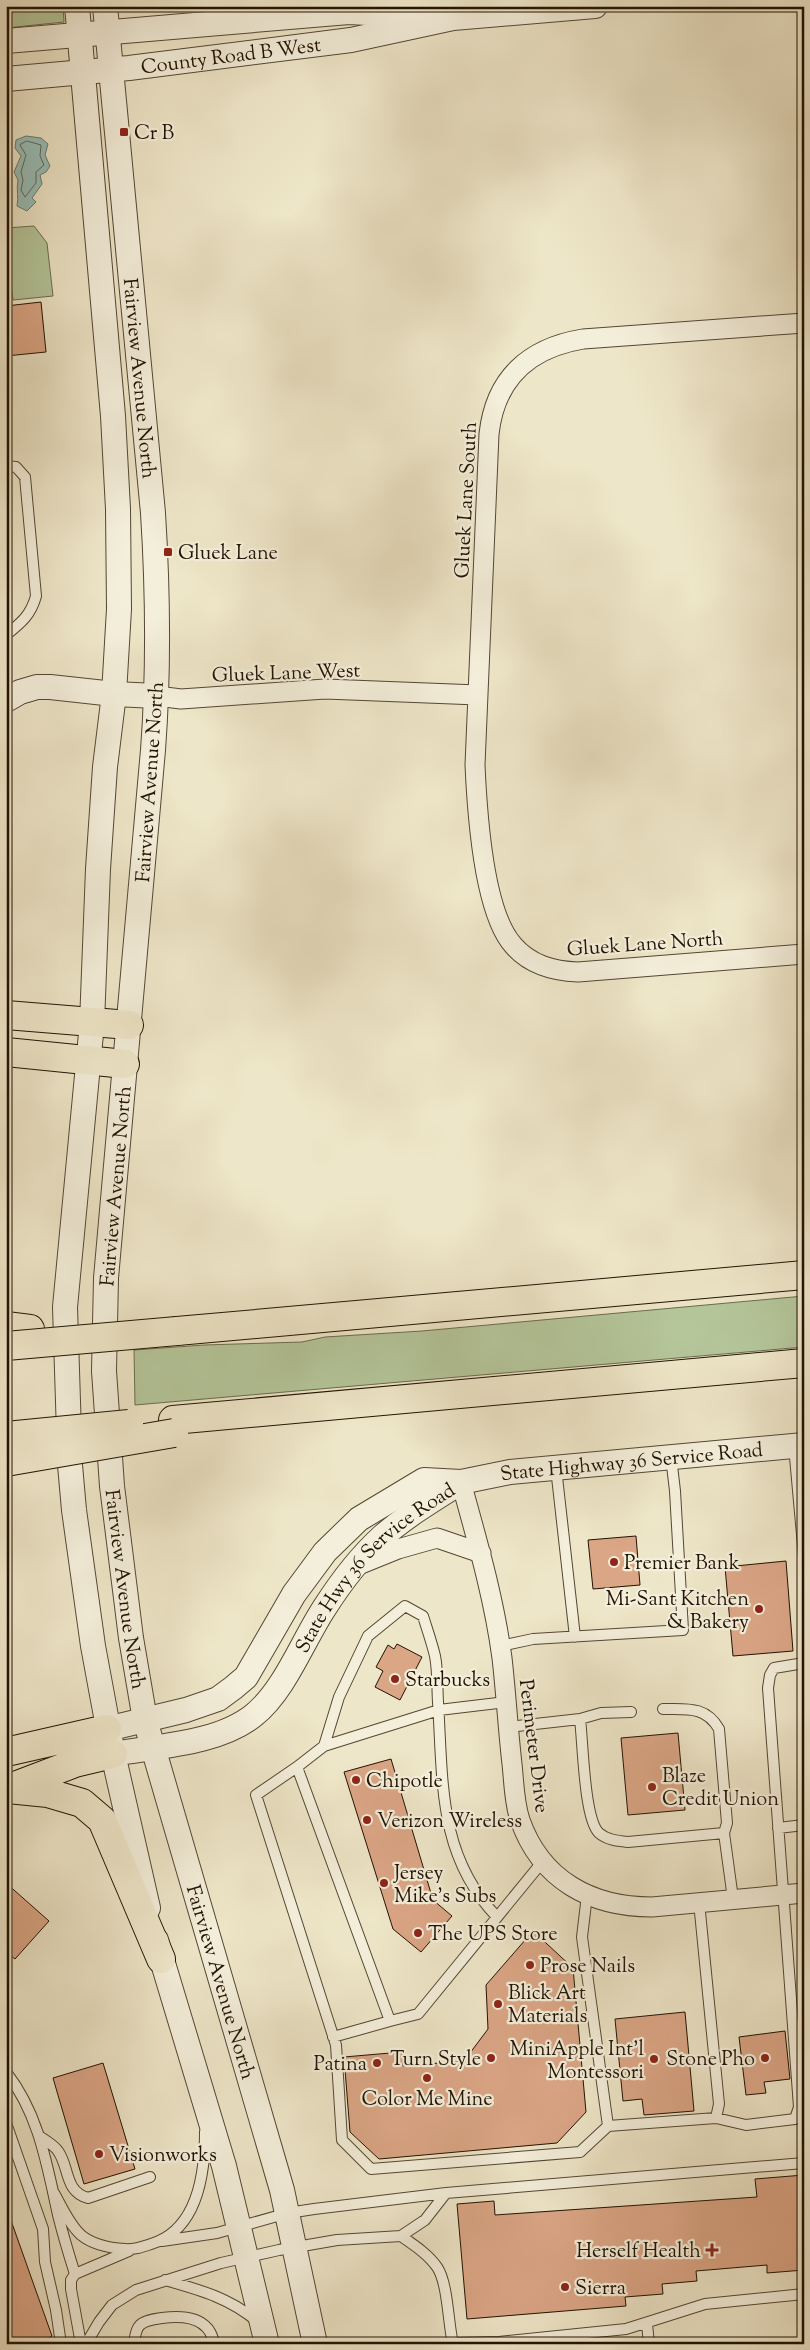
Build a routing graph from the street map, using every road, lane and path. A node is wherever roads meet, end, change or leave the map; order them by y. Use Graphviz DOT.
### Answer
graph roads {
  1 [pos="77,6"];
  2 [pos="105,6"];
  3 [pos="585,7"];
  4 [pos="453,18"];
  5 [pos="108,33"];
  6 [pos="80,34"];
  7 [pos="6,41"];
  8 [pos="111,70"];
  9 [pos="83,72"];
  10 [pos="6,79"];
  11 [pos="804,323"];
  12 [pos="6,466"];
  13 [pos="6,635"];
  14 [pos="114,694"];
  15 [pos="478,695"];
  16 [pos="157,696"];
  17 [pos="6,700"];
  18 [pos="804,954"];
  19 [pos="6,1015"];
  20 [pos="92,1023"];
  21 [pos="129,1024"];
  22 [pos="6,1052"];
  23 [pos="87,1060"];
  24 [pos="125,1064"];
  25 [pos="804,1275"];
  26 [pos="6,1326"];
  27 [pos="66,1341"];
  28 [pos="6,1346"];
  29 [pos="804,1363"];
  30 [pos="174,1427"];
  31 [pos="6,1436"];
  32 [pos="799,1445"];
  33 [pos="671,1457"];
  34 [pos="6,1462"];
  35 [pos="556,1468"];
  36 [pos="461,1482"];
  37 [pos="481,1553"];
  38 [pos="804,1557"];
  39 [pos="355,1566"];
  40 [pos="575,1637"];
  41 [pos="500,1646"];
  42 [pos="804,1663"];
  43 [pos="506,1702"];
  44 [pos="663,1709"];
  45 [pos="438,1710"];
  46 [pos="631,1712"];
  47 [pos="580,1719"];
  48 [pos="145,1720"];
  49 [pos="508,1726"];
  50 [pos="110,1741"];
  51 [pos="153,1746"];
  52 [pos="324,1746"];
  53 [pos="6,1752"];
  54 [pos="297,1767"];
  55 [pos="7,1789"];
  56 [pos="804,1826"];
  57 [pos="778,1828"];
  58 [pos="724,1833"];
  59 [pos="543,1862"];
  60 [pos="804,1893"];
  61 [pos="783,1894"];
  62 [pos="587,1895"];
  63 [pos="733,1899"];
  64 [pos="699,1902"];
  65 [pos="497,1917"];
  66 [pos="160,1958"];
  67 [pos="390,2021"];
  68 [pos="333,2037"];
  69 [pos="6,2072"];
  70 [pos="205,2101"];
  71 [pos="716,2118"];
  72 [pos="6,2123"];
  73 [pos="608,2126"];
  74 [pos="39,2136"];
  75 [pos="804,2163"];
  76 [pos="150,2177"];
  77 [pos="54,2193"];
  78 [pos="446,2193"];
  79 [pos="288,2214"];
  80 [pos="239,2227"];
  81 [pos="401,2236"];
  82 [pos="162,2241"];
  83 [pos="296,2247"];
  84 [pos="132,2250"];
  85 [pos="246,2257"];
  86 [pos="75,2274"];
  87 [pos="164,2280"];
  88 [pos="804,2294"];
  89 [pos="647,2324"];
  90 [pos="266,2337"];
  91 [pos="453,2343"];
  92 [pos="60,2344"];
  93 [pos="81,2344"];
  94 [pos="86,2344"];
  95 [pos="134,2344"];
  96 [pos="214,2344"];
  97 [pos="315,2344"];
  98 [pos="414,2344"];
  99 [pos="649,2344"];
  1 -- 6 [label="street, Fairview Avenue North"];
  2 -- 5 [label="street, Fairview Avenue North"];
  3 -- 4 [label="street, County Road B West"];
  4 -- 5 [label="street, County Road B West"];
  4 -- 8 [label="street, County Road B West"];
  5 -- 6 [label="street, County Road B West"];
  5 -- 8 [label="street, Fairview Avenue North"];
  6 -- 7 [label="street, County Road B West"];
  6 -- 9 [label="street, Fairview Avenue North"];
  8 -- 9 [label="street, County Road B West"];
  8 -- 16 [label="street, Fairview Avenue North"];
  9 -- 10 [label="street, County Road B West"];
  9 -- 14 [label="street, Fairview Avenue North"];
  11 -- 15 [label="street, Gluek Lane South"];
  12 -- 13 [label="lane"];
  14 -- 16 [label="street"];
  14 -- 17 [label="street"];
  14 -- 20 [label="street, Fairview Avenue North"];
  15 -- 16 [label="street, Gluek Lane West"];
  15 -- 18 [label="street, Gluek Lane North"];
  16 -- 21 [label="street, Fairview Avenue North"];
  19 -- 20 [label="highway"];
  20 -- 21 [label="highway"];
  20 -- 23 [label="street, Fairview Avenue North"];
  21 -- 24 [label="street, Fairview Avenue North"];
  22 -- 23 [label="highway"];
  23 -- 24 [label="highway"];
  23 -- 50 [label="street, Fairview Avenue North"];
  24 -- 48 [label="street, Fairview Avenue North"];
  25 -- 27 [label="highway, bridge"];
  26 -- 27 [label="highway"];
  27 -- 28 [label="highway, bridge"];
  29 -- 30 [label="highway"];
  30 -- 31 [label="highway, bridge"];
  30 -- 34 [label="highway, bridge"];
  32 -- 33 [label="street, State Highway 36 Service Road"];
  32 -- 38 [label="lane"];
  33 -- 35 [label="street, State Highway 36 Service Road"];
  33 -- 40 [label="lane"];
  35 -- 36 [label="street, State Highway 36 Service Road"];
  35 -- 40 [label="lane"];
  36 -- 37 [label="street, Perimeter Drive"];
  36 -- 39 [label="street, State Hwy 36 Service Road"];
  36 -- 48 [label="street, State Hwy 36 Service Road"];
  37 -- 39 [label="street"];
  37 -- 41 [label="street, Perimeter Drive"];
  39 -- 51 [label="street, State Hwy 36 Service Road"];
  40 -- 41 [label="lane"];
  41 -- 43 [label="street, Perimeter Drive"];
  42 -- 57 [label="lane"];
  43 -- 45 [label="lane"];
  43 -- 49 [label="street, Perimeter Drive"];
  44 -- 58 [label="lane"];
  45 -- 52 [label="lane"];
  45 -- 52 [label="lane"];
  45 -- 65 [label="lane"];
  46 -- 47 [label="lane"];
  47 -- 49 [label="lane"];
  47 -- 58 [label="lane"];
  48 -- 50 [label="street, State Hwy 36 Service Road"];
  48 -- 51 [label="street, Fairview Avenue North"];
  49 -- 59 [label="street, Perimeter Drive"];
  50 -- 51 [label="street, State Hwy 36 Service Road"];
  50 -- 53 [label="highway"];
  50 -- 55 [label="highway"];
  50 -- 66 [label="street, Fairview Avenue North"];
  51 -- 79 [label="street, Fairview Avenue North"];
  52 -- 54 [label="lane"];
  54 -- 67 [label="lane"];
  54 -- 68 [label="lane"];
  55 -- 66 [label="highway"];
  56 -- 57 [label="lane"];
  57 -- 61 [label="lane"];
  58 -- 63 [label="lane"];
  59 -- 62 [label="street, Perimeter Drive"];
  59 -- 65 [label="lane"];
  60 -- 61 [label="street, Perimeter Drive"];
  61 -- 63 [label="street, Perimeter Drive"];
  61 -- 71 [label="lane"];
  62 -- 64 [label="street, Perimeter Drive"];
  62 -- 73 [label="lane"];
  63 -- 64 [label="street, Perimeter Drive"];
  64 -- 71 [label="lane"];
  65 -- 67 [label="lane"];
  66 -- 70 [label="street, Fairview Avenue North"];
  67 -- 68 [label="lane"];
  68 -- 73 [label="lane"];
  69 -- 74 [label="lane"];
  70 -- 80 [label="street, Fairview Avenue North"];
  70 -- 82 [label="lane"];
  71 -- 73 [label="lane"];
  72 -- 92 [label="lane"];
  74 -- 76 [label="lane"];
  74 -- 77 [label="lane"];
  75 -- 78 [label="lane"];
  77 -- 84 [label="lane"];
  77 -- 86 [label="lane"];
  78 -- 79 [label="lane"];
  78 -- 81 [label="lane"];
  79 -- 80 [label="lane"];
  79 -- 83 [label="street, Fairview Avenue North"];
  80 -- 82 [label="lane"];
  80 -- 85 [label="street, Fairview Avenue North"];
  81 -- 83 [label="lane"];
  81 -- 91 [label="lane"];
  82 -- 84 [label="lane"];
  83 -- 85 [label="lane"];
  83 -- 97 [label="street, Fairview Avenue North"];
  84 -- 86 [label="lane"];
  85 -- 87 [label="lane"];
  85 -- 90 [label="street, Fairview Avenue North"];
  86 -- 93 [label="lane"];
  87 -- 90 [label="lane"];
  87 -- 94 [label="lane"];
  88 -- 89 [label="lane"];
  89 -- 91 [label="lane"];
  89 -- 99 [label="lane"];
  91 -- 98 [label="lane"];
  95 -- 96 [label="lane"];
}
